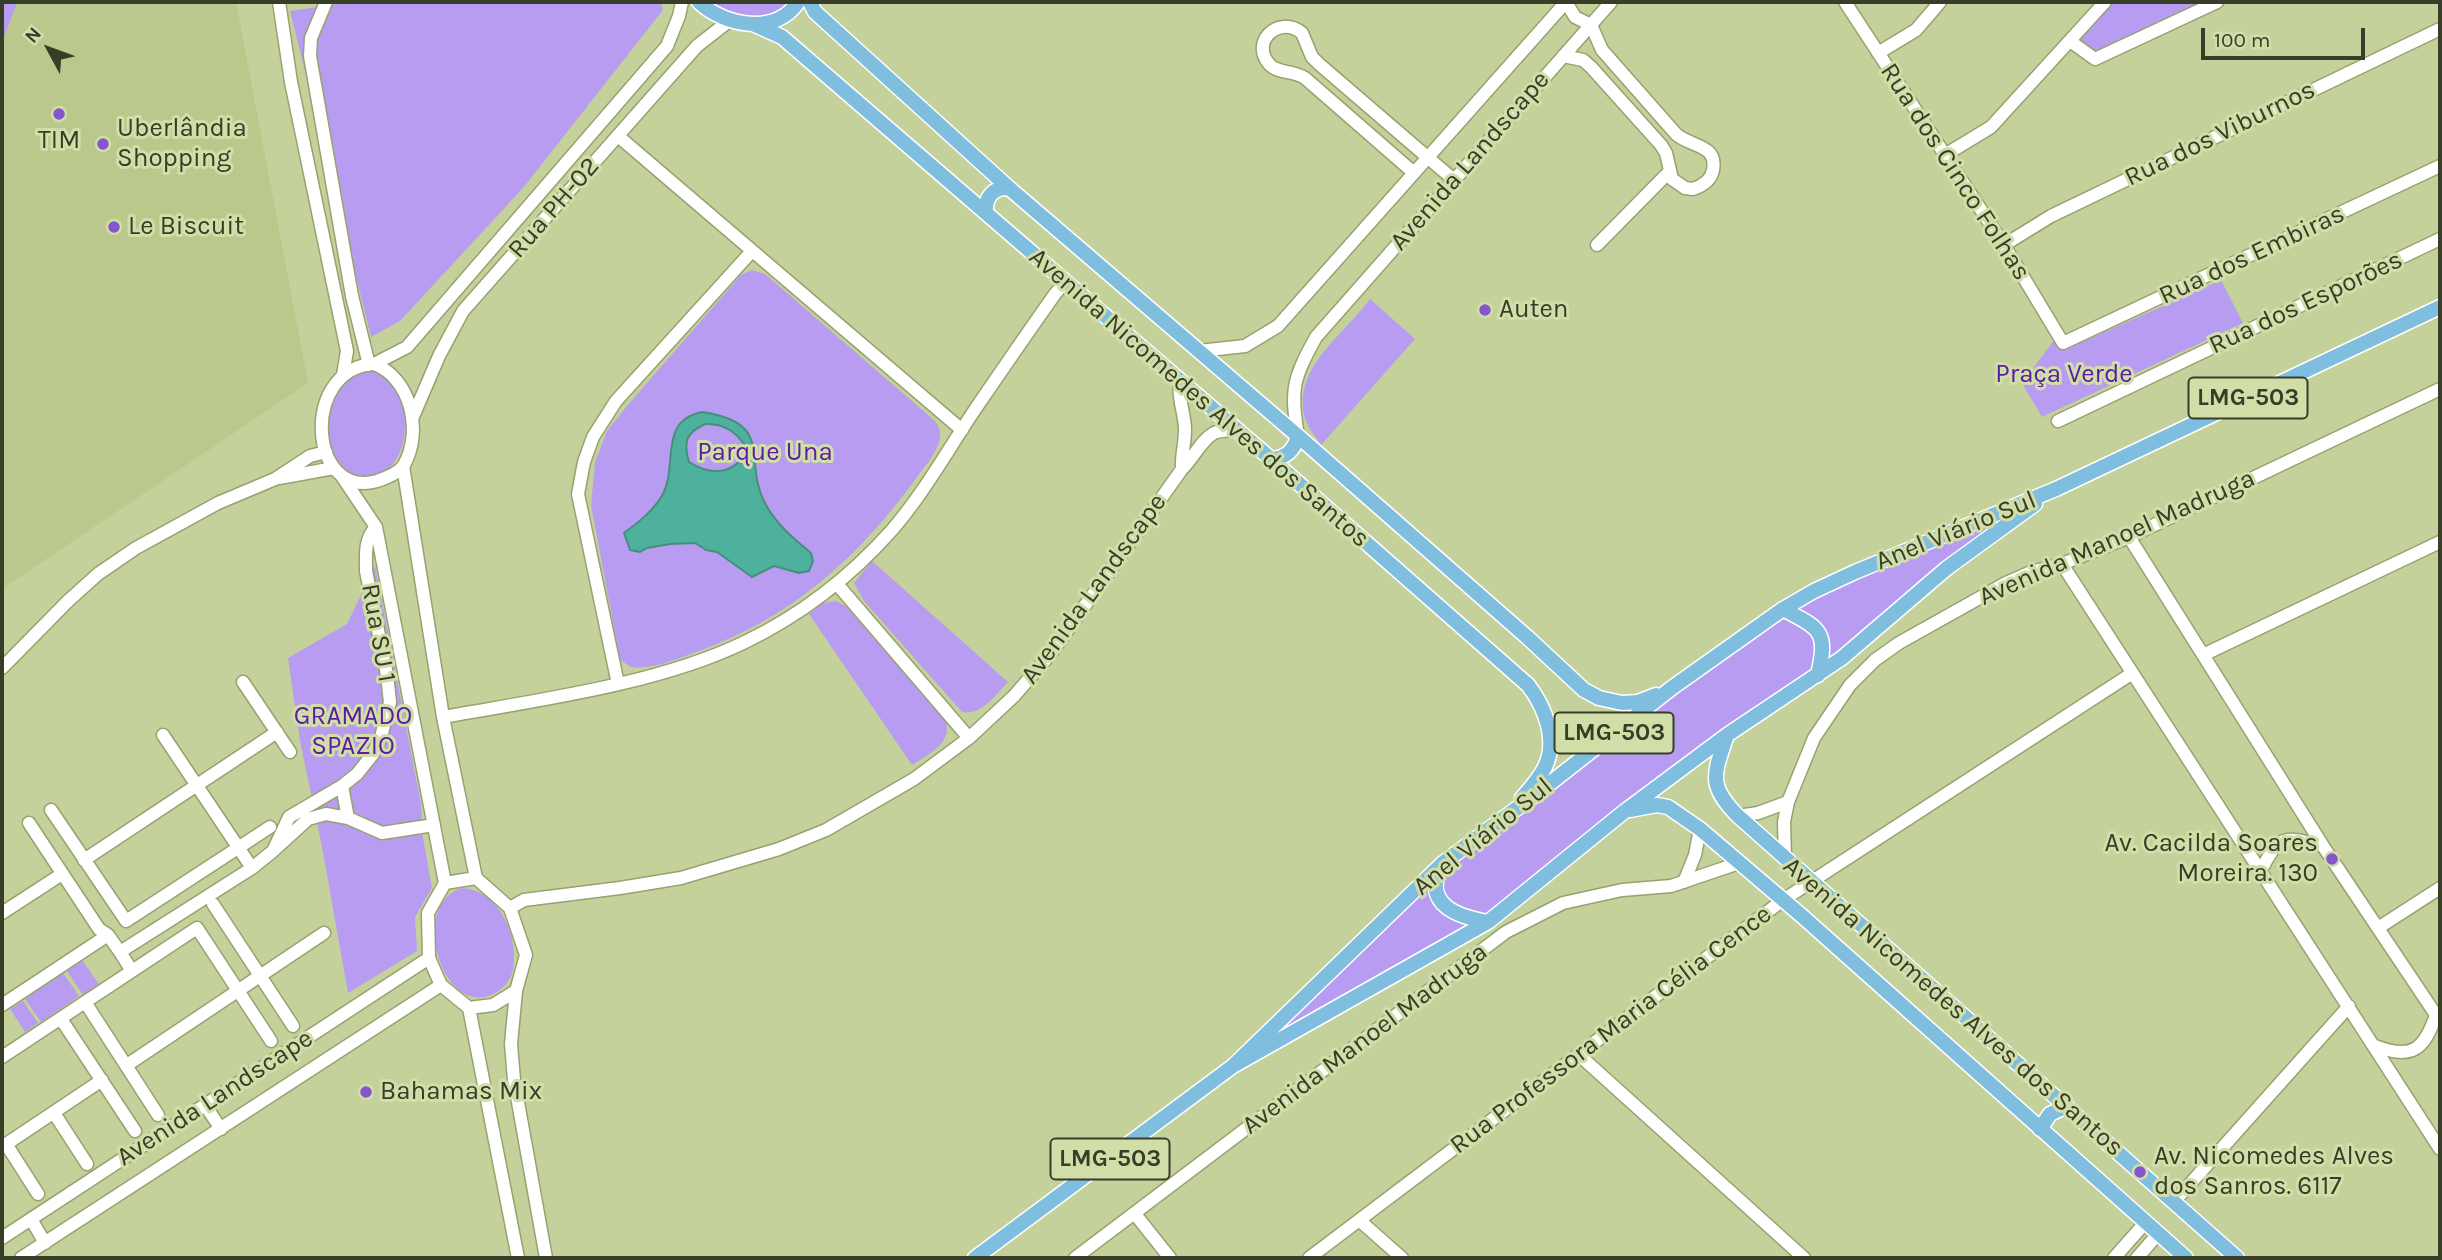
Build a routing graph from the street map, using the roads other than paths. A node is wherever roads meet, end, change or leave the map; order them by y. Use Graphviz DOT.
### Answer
graph roads {
  1 [pos="279,2"];
  2 [pos="326,2"];
  3 [pos="682,2"];
  4 [pos="699,2"];
  5 [pos="798,2"];
  6 [pos="810,2"];
  7 [pos="1566,2"];
  8 [pos="1611,2"];
  9 [pos="1845,2"];
  10 [pos="1940,2"];
  11 [pos="2105,2"];
  12 [pos="2217,2"];
  13 [pos="729,21"];
  14 [pos="753,24"];
  15 [pos="1591,25"];
  16 [pos="2440,29"];
  17 [pos="2070,41"];
  18 [pos="1878,53"];
  19 [pos="1563,56"];
  20 [pos="1636,88"];
  21 [pos="1622,101"];
  22 [pos="1384,120"];
  23 [pos="323,128"];
  24 [pos="302,133"];
  25 [pos="618,136"];
  26 [pos="1371,136"];
  27 [pos="1945,155"];
  28 [pos="1428,157"];
  29 [pos="2440,166"];
  30 [pos="1669,172"];
  31 [pos="1414,173"];
  32 [pos="1454,180"];
  33 [pos="1009,188"];
  34 [pos="986,213"];
  35 [pos="2440,239"];
  36 [pos="1597,245"];
  37 [pos="2004,246"];
  38 [pos="752,251"];
  39 [pos="1065,282"];
  40 [pos="2440,307"];
  41 [pos="2063,343"];
  42 [pos="1199,351"];
  43 [pos="371,364"];
  44 [pos="343,375"];
  45 [pos="1180,381"];
  46 [pos="2440,389"];
  47 [pos="412,419"];
  48 [pos="2058,421"];
  49 [pos="962,430"];
  50 [pos="1237,430"];
  51 [pos="1298,436"];
  52 [pos="326,452"];
  53 [pos="1271,458"];
  54 [pos="403,467"];
  55 [pos="1182,469"];
  56 [pos="337,471"];
  57 [pos="275,479"];
  58 [pos="2056,489"];
  59 [pos="376,527"];
  60 [pos="2129,537"];
  61 [pos="2440,542"];
  62 [pos="2062,564"];
  63 [pos="836,584"];
  64 [pos="1783,609"];
  65 [pos="2203,654"];
  66 [pos="2,668"];
  67 [pos="2132,674"];
  68 [pos="1818,675"];
  69 [pos="243,682"];
  70 [pos="618,684"];
  71 [pos="1673,687"];
  72 [pos="443,717"];
  73 [pos="277,732"];
  74 [pos="163,735"];
  75 [pos="1727,735"];
  76 [pos="969,738"];
  77 [pos="290,752"];
  78 [pos="196,785"];
  79 [pos="342,786"];
  80 [pos="1788,802"];
  81 [pos="51,810"];
  82 [pos="1625,811"];
  83 [pos="1510,814"];
  84 [pos="1738,816"];
  85 [pos="348,818"];
  86 [pos="29,823"];
  87 [pos="434,825"];
  88 [pos="270,827"];
  89 [pos="1700,829"];
  90 [pos="2323,846"];
  91 [pos="238,848"];
  92 [pos="273,850"];
  93 [pos="1785,858"];
  94 [pos="84,860"];
  95 [pos="1444,863"];
  96 [pos="1739,863"];
  97 [pos="252,867"];
  98 [pos="2260,872"];
  99 [pos="62,874"];
  100 [pos="476,878"];
  101 [pos="1684,882"];
  102 [pos="1811,882"];
  103 [pos="445,883"];
  104 [pos="2440,888"];
  105 [pos="1783,900"];
  106 [pos="214,904"];
  107 [pos="509,908"];
  108 [pos="2,913"];
  109 [pos="1488,922"];
  110 [pos="2378,928"];
  111 [pos="324,933"];
  112 [pos="108,935"];
  113 [pos="120,952"];
  114 [pos="429,958"];
  115 [pos="132,971"];
  116 [pos="261,977"];
  117 [pos="441,985"];
  118 [pos="239,991"];
  119 [pos="516,991"];
  120 [pos="85,1002"];
  121 [pos="2,1004"];
  122 [pos="2349,1006"];
  123 [pos="469,1008"];
  124 [pos="2438,1018"];
  125 [pos="61,1019"];
  126 [pos="293,1026"];
  127 [pos="271,1041"];
  128 [pos="2375,1046"];
  129 [pos="1578,1055"];
  130 [pos="2,1057"];
  131 [pos="127,1065"];
  132 [pos="1233,1066"];
  133 [pos="102,1080"];
  134 [pos="205,1105"];
  135 [pos="2067,1106"];
  136 [pos="54,1113"];
  137 [pos="158,1115"];
  138 [pos="221,1129"];
  139 [pos="2040,1129"];
  140 [pos="135,1131"];
  141 [pos="4,1146"];
  142 [pos="2440,1149"];
  143 [pos="87,1164"];
  144 [pos="38,1194"];
  145 [pos="2174,1203"];
  146 [pos="1135,1214"];
  147 [pos="31,1219"];
  148 [pos="1359,1220"];
  149 [pos="2145,1223"];
  150 [pos="2158,1234"];
  151 [pos="2,1238"];
  152 [pos="45,1243"];
  153 [pos="980,1256"];
  154 [pos="21,1258"];
  155 [pos="518,1258"];
  156 [pos="546,1258"];
  157 [pos="1075,1258"];
  158 [pos="1170,1258"];
  159 [pos="1309,1258"];
  160 [pos="1402,1258"];
  161 [pos="1804,1258"];
  162 [pos="2114,1258"];
  163 [pos="2137,1258"];
  164 [pos="2186,1258"];
  165 [pos="2237,1258"];
  1 -- 24 [label="street"];
  2 -- 23 [label="street"];
  3 -- 43 [label="street, Rua PH-02"];
  4 -- 13 [label="main road"];
  5 -- 14 [label="main road"];
  6 -- 33 [label="main road, Avenida Nicomedes Alves dos Santos"];
  7 -- 15 [label="street"];
  7 -- 28 [label="street, Avenida Landscape"];
  8 -- 15 [label="street, Avenida Landscape"];
  9 -- 18 [label="street, Rua dos Cinco Folhas"];
  10 -- 18 [label="street"];
  11 -- 17 [label="street"];
  12 -- 17 [label="street"];
  13 -- 14 [label="main road"];
  13 -- 25 [label="street, Rua PH-02"];
  14 -- 34 [label="main road, Avenida Nicomedes Alves dos Santos"];
  15 -- 19 [label="street, Avenida Landscape"];
  15 -- 20 [label="street"];
  16 -- 37 [label="street, Rua dos Viburnos"];
  17 -- 27 [label="street"];
  18 -- 27 [label="street, Rua dos Cinco Folhas"];
  19 -- 21 [label="street"];
  19 -- 32 [label="street, Avenida Landscape"];
  20 -- 21 [label="street"];
  20 -- 30 [label="street"];
  21 -- 30 [label="street"];
  22 -- 26 [label="street"];
  22 -- 26 [label="street"];
  22 -- 28 [label="street"];
  23 -- 24 [label="street"];
  23 -- 43 [label="street"];
  24 -- 44 [label="street"];
  25 -- 38 [label="street"];
  25 -- 47 [label="street, Rua PH-02"];
  26 -- 31 [label="street"];
  27 -- 37 [label="street, Rua dos Cinco Folhas"];
  28 -- 31 [label="street, Avenida Landscape"];
  28 -- 32 [label="street"];
  29 -- 41 [label="street, Rua dos Embiras"];
  30 -- 36 [label="street"];
  31 -- 42 [label="street, Avenida Landscape"];
  32 -- 51 [label="street, Avenida Landscape"];
  33 -- 34 [label="main road"];
  33 -- 42 [label="main road, Avenida Nicomedes Alves dos Santos"];
  34 -- 39 [label="main road, Avenida Nicomedes Alves dos Santos"];
  35 -- 48 [label="street, Rua dos Esporões"];
  37 -- 41 [label="street, Rua dos Cinco Folhas"];
  38 -- 49 [label="street"];
  38 -- 70 [label="street"];
  39 -- 45 [label="main road, Avenida Nicomedes Alves dos Santos"];
  39 -- 49 [label="street"];
  40 -- 58 [label="main road, Anel Viário Sul / LMG-503"];
  42 -- 51 [label="main road, Avenida Nicomedes Alves dos Santos"];
  43 -- 44 [label="street"];
  43 -- 47 [label="street"];
  44 -- 52 [label="street"];
  45 -- 50 [label="main road, Avenida Nicomedes Alves dos Santos"];
  45 -- 55 [label="street, Avenida Landscape"];
  46 -- 60 [label="street, Avenida Manoel Madruga"];
  47 -- 54 [label="street"];
  49 -- 63 [label="street"];
  50 -- 53 [label="main road, Avenida Nicomedes Alves dos Santos"];
  50 -- 55 [label="street, Avenida Landscape"];
  51 -- 53 [label="main road"];
  51 -- 71 [label="main road, Avenida Nicomedes Alves dos Santos"];
  52 -- 56 [label="street"];
  52 -- 57 [label="street"];
  53 -- 83 [label="main road, Avenida Nicomedes Alves dos Santos"];
  54 -- 56 [label="street"];
  54 -- 72 [label="street"];
  55 -- 76 [label="street, Avenida Landscape"];
  56 -- 57 [label="street"];
  56 -- 59 [label="street"];
  57 -- 66 [label="street"];
  58 -- 64 [label="main road, Anel Viário Sul / LMG-503"];
  58 -- 68 [label="main road, Anel Viário Sul / LMG-503"];
  59 -- 79 [label="street, Rua SU 1"];
  59 -- 87 [label="street"];
  60 -- 62 [label="street, Avenida Manoel Madruga"];
  60 -- 65 [label="street"];
  61 -- 65 [label="street"];
  62 -- 67 [label="street"];
  62 -- 80 [label="street, Avenida Manoel Madruga"];
  63 -- 70 [label="street"];
  63 -- 76 [label="street"];
  64 -- 68 [label="main road"];
  64 -- 71 [label="main road, Anel Viário Sul / LMG-503"];
  65 -- 90 [label="street"];
  67 -- 98 [label="street"];
  67 -- 102 [label="street, Rua Professora Maria Célia Cence"];
  68 -- 75 [label="main road, Anel Viário Sul / LMG-503"];
  69 -- 73 [label="street"];
  70 -- 72 [label="street"];
  71 -- 83 [label="main road, Anel Viário Sul / LMG-503"];
  72 -- 100 [label="street"];
  73 -- 77 [label="street"];
  73 -- 78 [label="street"];
  74 -- 78 [label="street"];
  75 -- 82 [label="main road, Anel Viário Sul / LMG-503"];
  75 -- 84 [label="main road, Avenida Nicomedes Alves dos Santos"];
  76 -- 107 [label="street, Avenida Landscape"];
  78 -- 91 [label="street"];
  78 -- 94 [label="street"];
  79 -- 85 [label="street"];
  79 -- 92 [label="street, Rua SU 1"];
  80 -- 84 [label="street"];
  80 -- 93 [label="street, Avenida Manoel Madruga"];
  81 -- 94 [label="street"];
  82 -- 89 [label="main road, Avenida Nicomedes Alves dos Santos"];
  82 -- 109 [label="main road, Anel Viário Sul / LMG-503"];
  83 -- 95 [label="main road, Anel Viário Sul / LMG-503"];
  84 -- 93 [label="main road, Avenida Nicomedes Alves dos Santos"];
  85 -- 87 [label="street"];
  85 -- 92 [label="street"];
  86 -- 99 [label="street"];
  87 -- 103 [label="street"];
  88 -- 91 [label="street"];
  89 -- 96 [label="main road, Avenida Nicomedes Alves dos Santos"];
  89 -- 101 [label="street"];
  90 -- 98 [label="street"];
  90 -- 110 [label="street"];
  91 -- 94 [label="street"];
  91 -- 97 [label="street"];
  92 -- 97 [label="street"];
  93 -- 102 [label="main road, Avenida Nicomedes Alves dos Santos"];
  95 -- 109 [label="main road"];
  95 -- 132 [label="main road, Anel Viário Sul / LMG-503"];
  96 -- 101 [label="street, Avenida Manoel Madruga"];
  96 -- 105 [label="main road, Avenida Nicomedes Alves dos Santos"];
  97 -- 113 [label="street"];
  98 -- 122 [label="street"];
  99 -- 108 [label="street"];
  99 -- 112 [label="street"];
  100 -- 103 [label="street"];
  100 -- 107 [label="street"];
  101 -- 146 [label="street, Avenida Manoel Madruga"];
  102 -- 105 [label="street, Rua Professora Maria Célia Cence"];
  102 -- 135 [label="main road, Avenida Nicomedes Alves dos Santos"];
  103 -- 114 [label="street"];
  104 -- 110 [label="street"];
  105 -- 129 [label="street, Rua Professora Maria Célia Cence"];
  105 -- 139 [label="main road, Avenida Nicomedes Alves dos Santos"];
  106 -- 116 [label="street"];
  107 -- 119 [label="street"];
  109 -- 132 [label="main road, Anel Viário Sul / LMG-503"];
  110 -- 124 [label="street"];
  111 -- 116 [label="street"];
  112 -- 113 [label="street"];
  112 -- 121 [label="street"];
  113 -- 115 [label="street"];
  114 -- 117 [label="street"];
  114 -- 134 [label="street, Avenida Landscape"];
  115 -- 118 [label="street"];
  115 -- 120 [label="street"];
  116 -- 118 [label="street"];
  116 -- 126 [label="street"];
  117 -- 123 [label="street"];
  117 -- 138 [label="street, Avenida Landscape"];
  118 -- 127 [label="street"];
  118 -- 131 [label="street"];
  119 -- 123 [label="street"];
  119 -- 156 [label="street"];
  120 -- 125 [label="street"];
  120 -- 131 [label="street"];
  122 -- 128 [label="street"];
  122 -- 145 [label="street"];
  123 -- 155 [label="street"];
  124 -- 128 [label="street"];
  125 -- 130 [label="street"];
  125 -- 133 [label="street"];
  128 -- 142 [label="street"];
  129 -- 148 [label="street, Rua Professora Maria Célia Cence"];
  129 -- 161 [label="street"];
  131 -- 137 [label="street"];
  132 -- 153 [label="main road, Anel Viário Sul / LMG-503"];
  133 -- 136 [label="street"];
  133 -- 140 [label="street"];
  134 -- 138 [label="street"];
  134 -- 147 [label="street, Avenida Landscape"];
  135 -- 139 [label="main road"];
  135 -- 145 [label="main road, Avenida Nicomedes Alves dos Santos"];
  136 -- 141 [label="street"];
  136 -- 143 [label="street"];
  138 -- 152 [label="street, Avenida Landscape"];
  139 -- 149 [label="main road, Avenida Nicomedes Alves dos Santos"];
  141 -- 144 [label="street"];
  145 -- 165 [label="main road, Avenida Nicomedes Alves dos Santos"];
  146 -- 157 [label="street, Avenida Manoel Madruga"];
  146 -- 158 [label="street"];
  147 -- 151 [label="street, Avenida Landscape"];
  147 -- 152 [label="street"];
  148 -- 159 [label="street, Rua Professora Maria Célia Cence"];
  148 -- 160 [label="street"];
  149 -- 150 [label="main road, Avenida Nicomedes Alves dos Santos"];
  149 -- 162 [label="street"];
  150 -- 163 [label="street"];
  150 -- 164 [label="main road, Avenida Nicomedes Alves dos Santos"];
  152 -- 154 [label="street, Avenida Landscape"];
}
